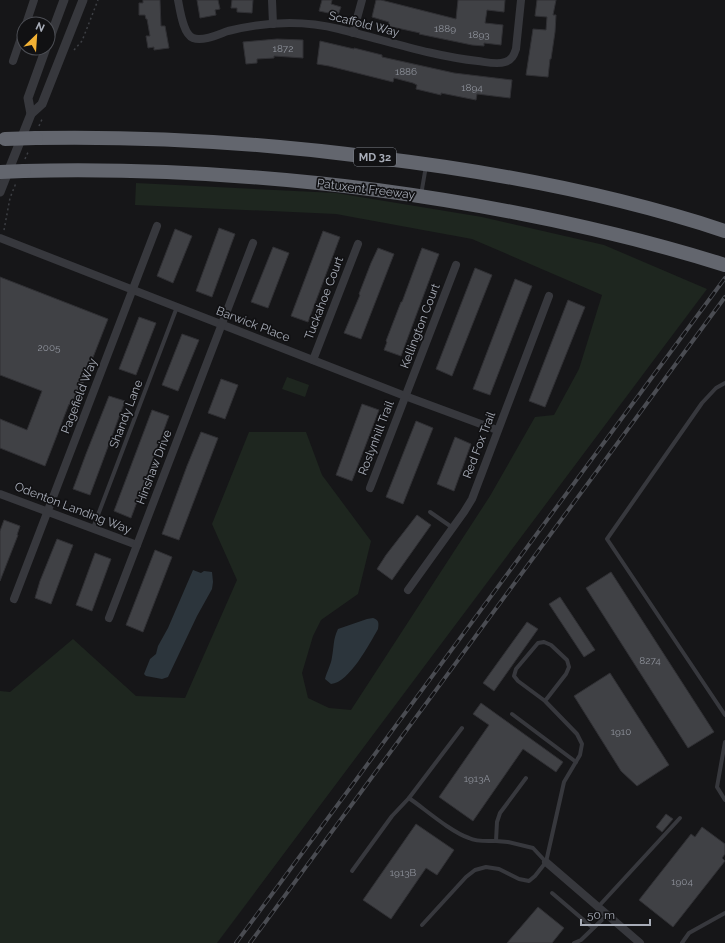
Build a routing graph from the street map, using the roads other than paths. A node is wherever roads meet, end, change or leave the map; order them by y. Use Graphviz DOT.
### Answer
graph roads {
  1 [pos="34,0"];
  2 [pos="64,0"];
  3 [pos="83,0"];
  4 [pos="178,0"];
  5 [pos="272,0"];
  6 [pos="362,0"];
  7 [pos="521,0"];
  8 [pos="29,16"];
  9 [pos="56,22"];
  10 [pos="273,24"];
  11 [pos="353,33"];
  12 [pos="16,53"];
  13 [pos="43,56"];
  14 [pos="13,61"];
  15 [pos="31,114"];
  16 [pos="2,139"];
  17 [pos="426,164"];
  18 [pos="0,172"];
  19 [pos="0,192"];
  20 [pos="421,196"];
  21 [pos="157,226"];
  22 [pos="725,231"];
  23 [pos="1,238"];
  24 [pos="253,243"];
  25 [pos="358,244"];
  26 [pos="456,265"];
  27 [pos="725,266"];
  28 [pos="133,290"];
  29 [pos="549,296"];
  30 [pos="177,307"];
  31 [pos="221,325"];
  32 [pos="313,360"];
  33 [pos="725,383"];
  34 [pos="406,396"];
  35 [pos="497,430"];
  36 [pos="370,488"];
  37 [pos="0,494"];
  38 [pos="47,510"];
  39 [pos="430,512"];
  40 [pos="93,528"];
  41 [pos="453,528"];
  42 [pos="137,545"];
  43 [pos="408,590"];
  44 [pos="14,599"];
  45 [pos="109,618"];
  46 [pos="545,701"];
  47 [pos="512,714"];
  48 [pos="725,715"];
  49 [pos="462,728"];
  50 [pos="725,742"];
  51 [pos="576,762"];
  52 [pos="526,778"];
  53 [pos="409,798"];
  54 [pos="725,800"];
  55 [pos="680,818"];
  56 [pos="496,841"];
  57 [pos="546,862"];
  58 [pos="352,871"];
  59 [pos="552,893"];
  60 [pos="598,906"];
  61 [pos="725,913"];
  62 [pos="607,915"];
  63 [pos="422,925"];
  64 [pos="593,928"];
  65 [pos="574,943"];
  66 [pos="640,943"];
  67 [pos="682,943"];
  1 -- 8 [label="street"];
  2 -- 9 [label="street"];
  3 -- 15 [label="street"];
  4 -- 10 [label="street, Scaffold Way"];
  5 -- 10 [label="street"];
  6 -- 11 [label="street"];
  7 -- 11 [label="street, Scaffold Way"];
  10 -- 11 [label="street, Scaffold Way"];
  12 -- 14 [label="street"];
  13 -- 15 [label="street"];
  15 -- 19 [label="street"];
  16 -- 17 [label="highway, MD 32, bridge"];
  17 -- 20 [label="lane"];
  17 -- 22 [label="highway, MD 32"];
  18 -- 20 [label="highway, Patuxent Freeway, bridge"];
  20 -- 27 [label="highway, Patuxent Freeway"];
  21 -- 28 [label="street, Pagefield Way"];
  23 -- 28 [label="street, Barwick Place"];
  24 -- 31 [label="street, Hinshaw Drive"];
  25 -- 32 [label="street, Tuckahoe Court"];
  26 -- 34 [label="street, Kellington Court"];
  28 -- 30 [label="street, Barwick Place"];
  28 -- 38 [label="street, Pagefield Way"];
  29 -- 35 [label="street, Red Fox Trail"];
  30 -- 31 [label="street, Barwick Place"];
  30 -- 40 [label="lane, Shandy Lane"];
  31 -- 32 [label="street, Barwick Place"];
  31 -- 42 [label="street, Hinshaw Drive"];
  32 -- 34 [label="street, Barwick Place"];
  33 -- 48 [label="lane"];
  34 -- 35 [label="street, Barwick Place"];
  34 -- 36 [label="street, Roslynhill Trail"];
  35 -- 41 [label="street, Red Fox Trail"];
  37 -- 38 [label="street, Odenton Landing Way"];
  38 -- 40 [label="street, Odenton Landing Way"];
  38 -- 44 [label="street, Pagefield Way"];
  39 -- 41 [label="lane"];
  40 -- 42 [label="street, Odenton Landing Way"];
  41 -- 43 [label="street, Red Fox Trail"];
  42 -- 45 [label="street, Hinshaw Drive"];
  46 -- 46 [label="lane"];
  46 -- 51 [label="lane"];
  47 -- 51 [label="lane"];
  49 -- 53 [label="lane"];
  50 -- 54 [label="lane"];
  51 -- 57 [label="lane"];
  52 -- 56 [label="lane"];
  53 -- 56 [label="lane"];
  53 -- 58 [label="lane"];
  55 -- 60 [label="lane"];
  56 -- 57 [label="lane"];
  57 -- 60 [label="street"];
  57 -- 63 [label="lane"];
  59 -- 64 [label="lane"];
  60 -- 62 [label="street"];
  61 -- 67 [label="lane"];
  62 -- 64 [label="lane"];
  62 -- 66 [label="street"];
  64 -- 65 [label="lane"];
}
